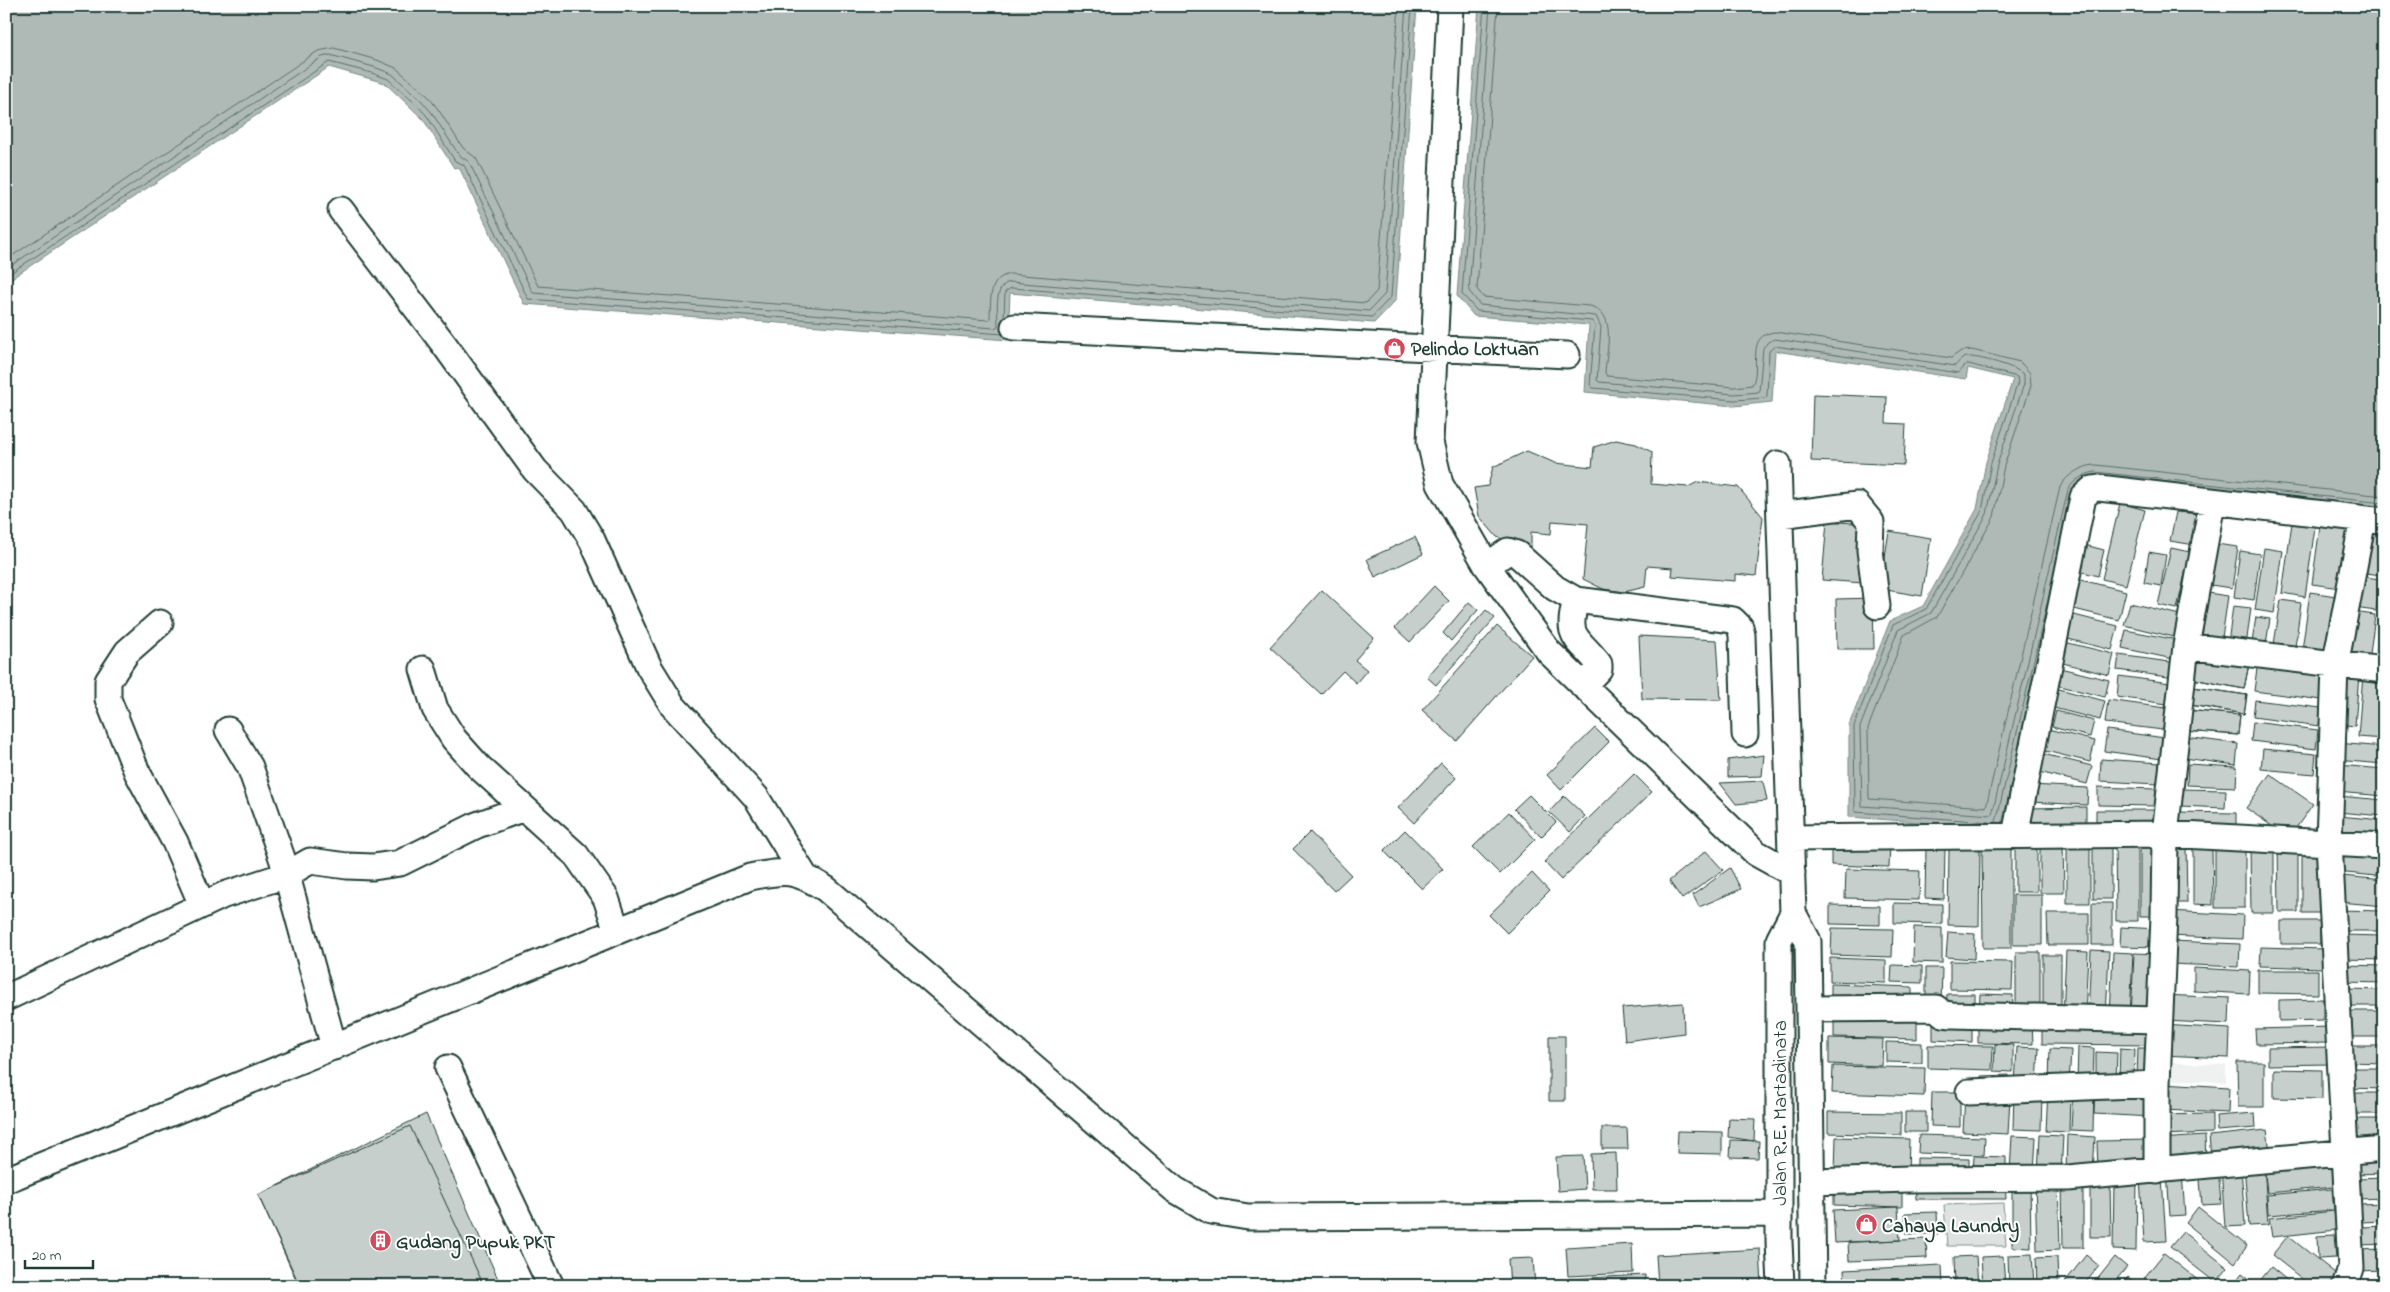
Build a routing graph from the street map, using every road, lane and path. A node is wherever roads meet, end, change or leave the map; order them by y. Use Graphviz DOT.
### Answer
graph roads {
  1 [pos="1450,6"];
  2 [pos="341,210"];
  3 [pos="1014,327"];
  4 [pos="1435,348"];
  5 [pos="1567,355"];
  6 [pos="1778,464"];
  7 [pos="2212,503"];
  8 [pos="1780,516"];
  9 [pos="2374,520"];
  10 [pos="1488,566"];
  11 [pos="1576,600"];
  12 [pos="1876,606"];
  13 [pos="160,623"];
  14 [pos="2186,646"];
  15 [pos="2335,666"];
  16 [pos="423,669"];
  17 [pos="2384,670"];
  18 [pos="1583,686"];
  19 [pos="228,730"];
  20 [pos="1745,734"];
  21 [pos="524,808"];
  22 [pos="2165,834"];
  23 [pos="2015,835"];
  24 [pos="1792,838"];
  25 [pos="2328,842"];
  26 [pos="2384,846"];
  27 [pos="1792,873"];
  28 [pos="286,874"];
  29 [pos="804,875"];
  30 [pos="202,906"];
  31 [pos="1793,913"];
  32 [pos="617,931"];
  33 [pos="1779,940"];
  34 [pos="1808,941"];
  35 [pos="6,998"];
  36 [pos="1809,1009"];
  37 [pos="2158,1020"];
  38 [pos="334,1047"];
  39 [pos="448,1068"];
  40 [pos="2157,1084"];
  41 [pos="1968,1092"];
  42 [pos="2384,1149"];
  43 [pos="2344,1152"];
  44 [pos="2157,1171"];
  45 [pos="6,1180"];
  46 [pos="1812,1182"];
  47 [pos="1779,1214"];
  48 [pos="1812,1239"];
  49 [pos="1779,1240"];
  50 [pos="551,1286"];
  51 [pos="1782,1286"];
  52 [pos="1813,1286"];
  53 [pos="2345,1286"];
  1 -- 4 [label="street"];
  2 -- 29 [label="street"];
  3 -- 4 [label="street"];
  4 -- 5 [label="street"];
  4 -- 10 [label="street"];
  6 -- 8 [label="street"];
  7 -- 9 [label="street"];
  7 -- 14 [label="street"];
  7 -- 23 [label="street"];
  8 -- 12 [label="street"];
  8 -- 24 [label="street"];
  9 -- 15 [label="street"];
  10 -- 11 [label="street"];
  10 -- 18 [label="street"];
  11 -- 18 [label="street"];
  11 -- 20 [label="street"];
  13 -- 30 [label="street"];
  14 -- 15 [label="street"];
  14 -- 22 [label="street"];
  15 -- 17 [label="street"];
  15 -- 25 [label="street"];
  16 -- 21 [label="street"];
  18 -- 27 [label="street"];
  19 -- 28 [label="street"];
  21 -- 28 [label="street"];
  21 -- 32 [label="street"];
  22 -- 23 [label="street"];
  22 -- 25 [label="street"];
  22 -- 37 [label="street"];
  23 -- 24 [label="street"];
  24 -- 27 [label="street"];
  25 -- 26 [label="street"];
  25 -- 43 [label="street"];
  27 -- 31 [label="street"];
  28 -- 30 [label="street"];
  28 -- 38 [label="street"];
  29 -- 32 [label="street"];
  29 -- 47 [label="street"];
  30 -- 35 [label="street"];
  31 -- 33 [label="street"];
  31 -- 34 [label="street"];
  32 -- 38 [label="street"];
  33 -- 34 [label="street"];
  33 -- 47 [label="street, Jalan R.E. Martadinata"];
  34 -- 36 [label="street, Jalan R.E. Martadinata"];
  36 -- 37 [label="street"];
  36 -- 46 [label="street, Jalan R.E. Martadinata"];
  37 -- 40 [label="street"];
  38 -- 45 [label="street"];
  39 -- 50 [label="street"];
  40 -- 41 [label="street"];
  40 -- 44 [label="street"];
  42 -- 43 [label="street"];
  43 -- 44 [label="street"];
  43 -- 53 [label="street"];
  44 -- 46 [label="street"];
  46 -- 48 [label="street, Jalan R.E. Martadinata"];
  47 -- 49 [label="street, Jalan R.E. Martadinata"];
  48 -- 49 [label="street"];
  48 -- 52 [label="street, Jalan R.E. Martadinata"];
  49 -- 51 [label="street, Jalan R.E. Martadinata"];
}
